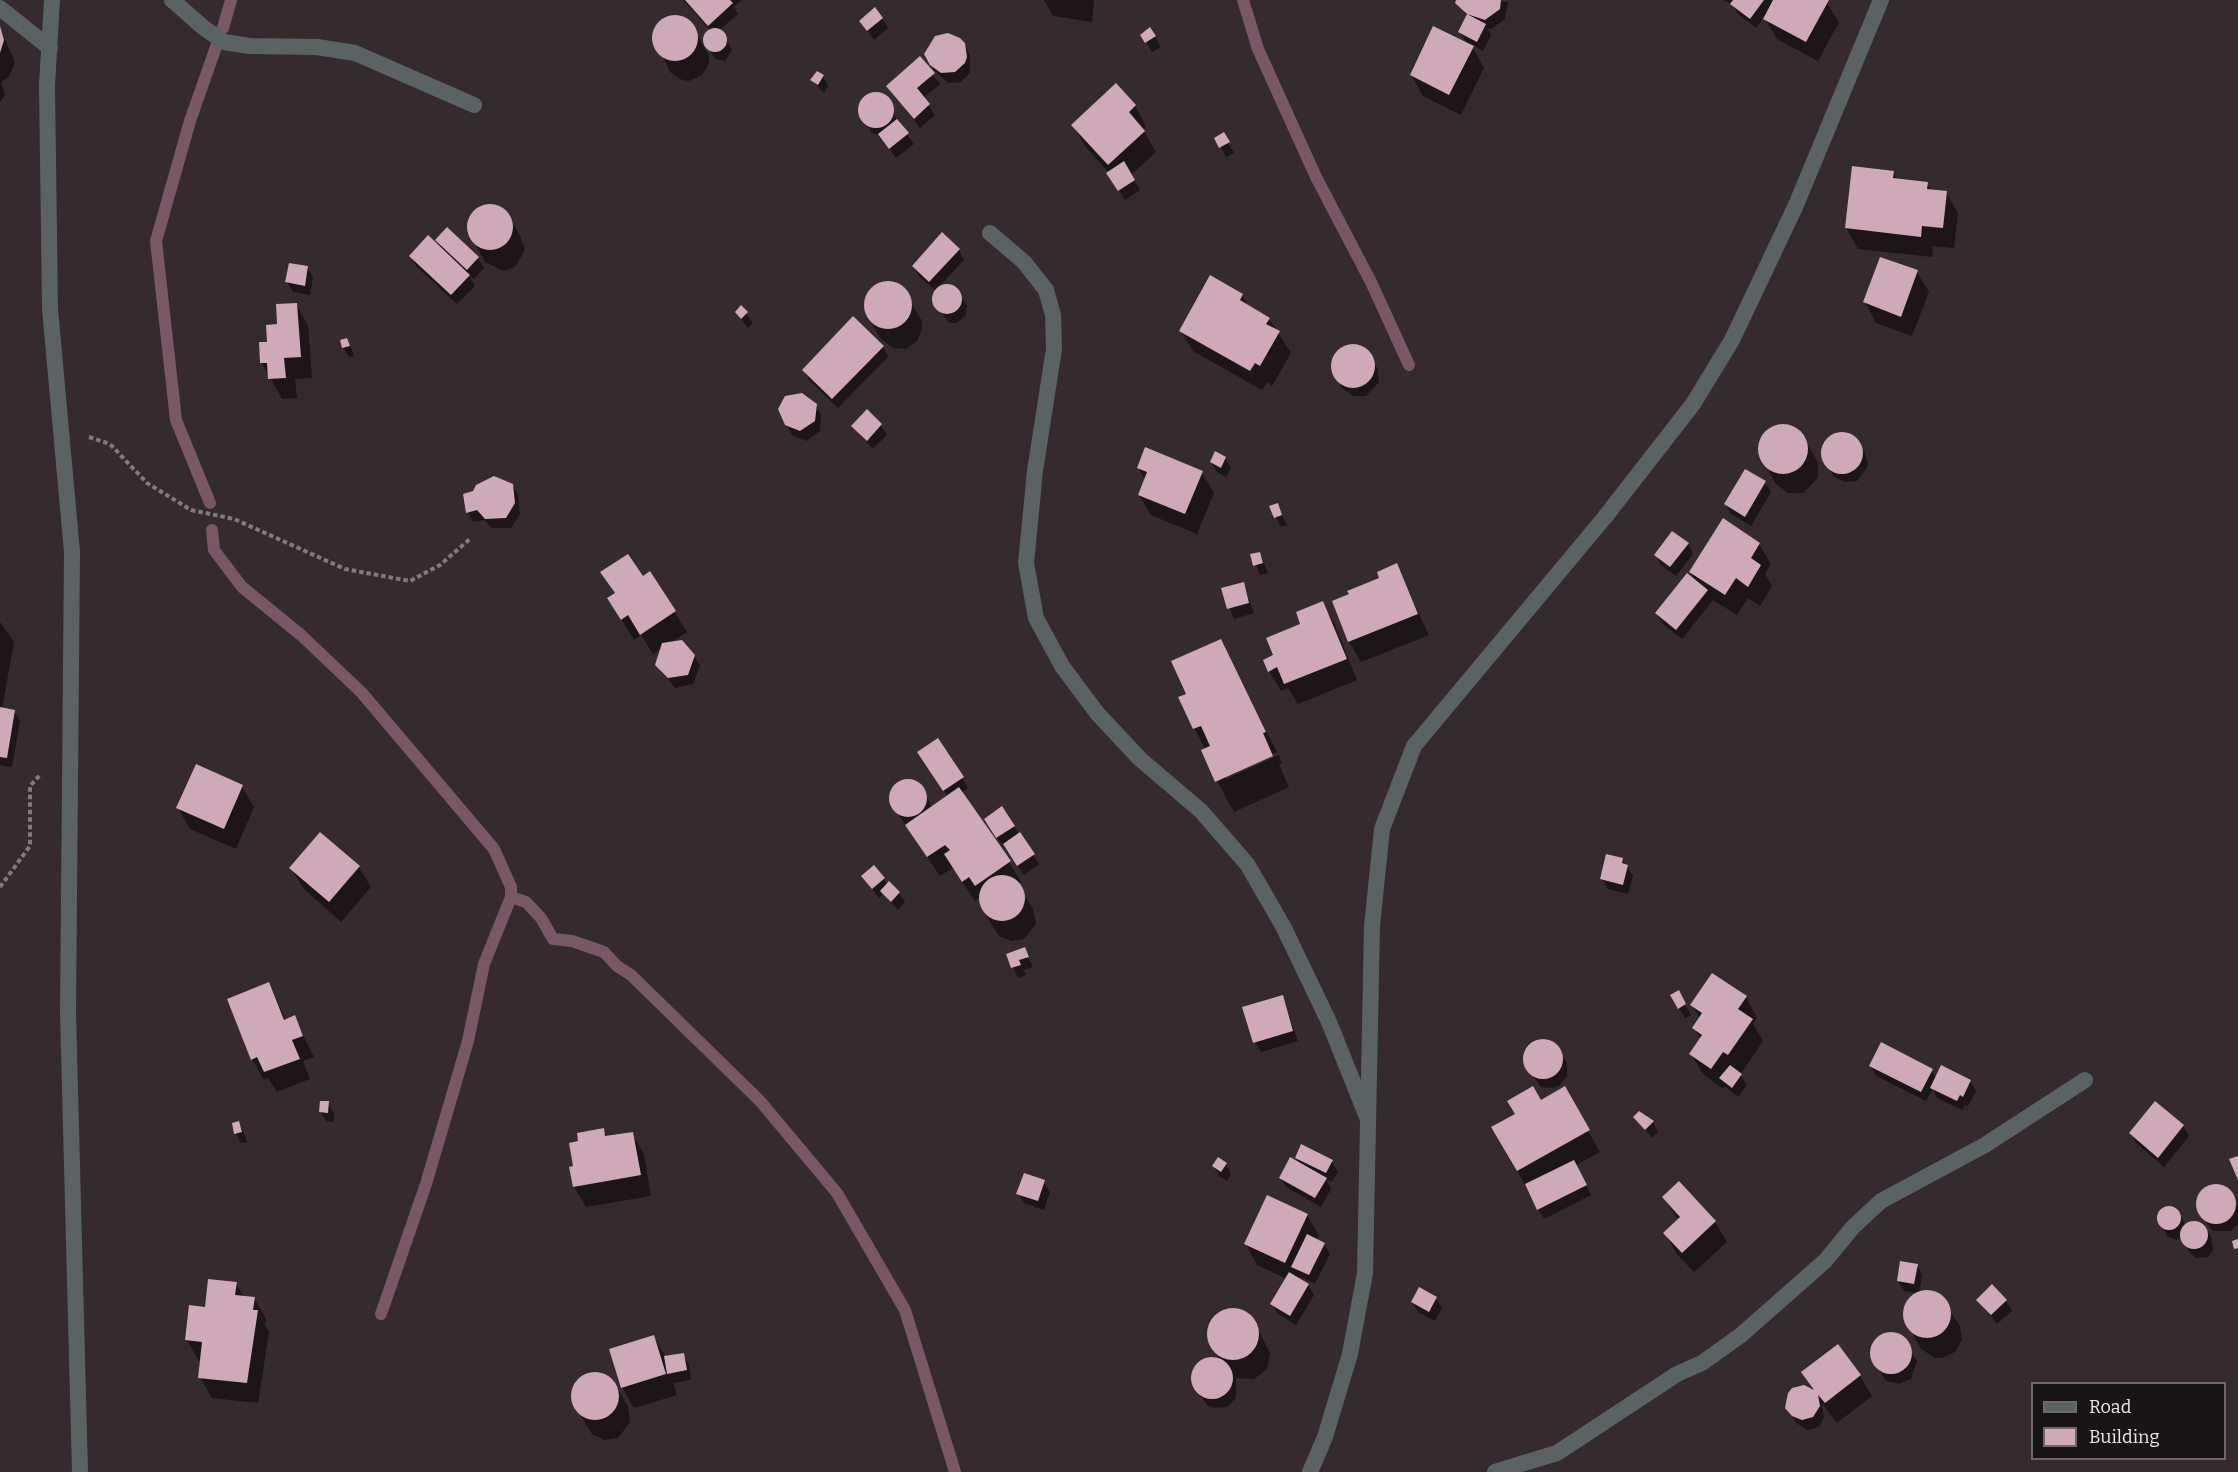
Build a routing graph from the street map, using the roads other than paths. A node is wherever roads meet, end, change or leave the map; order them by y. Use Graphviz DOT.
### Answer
graph roads {
  1 [pos="52,0"];
  2 [pos="172,0"];
  3 [pos="1881,0"];
  4 [pos="0,8"];
  5 [pos="50,48"];
  6 [pos="474,105"];
  7 [pos="990,233"];
  8 [pos="2085,1080"];
  9 [pos="1369,1123"];
  10 [pos="80,1472"];
  11 [pos="1310,1472"];
  12 [pos="1495,1472"];
  1 -- 5 [label="street"];
  2 -- 6 [label="street"];
  3 -- 9 [label="street"];
  4 -- 5 [label="street"];
  5 -- 10 [label="street"];
  7 -- 9 [label="street"];
  8 -- 12 [label="street"];
  9 -- 11 [label="street"];
}
